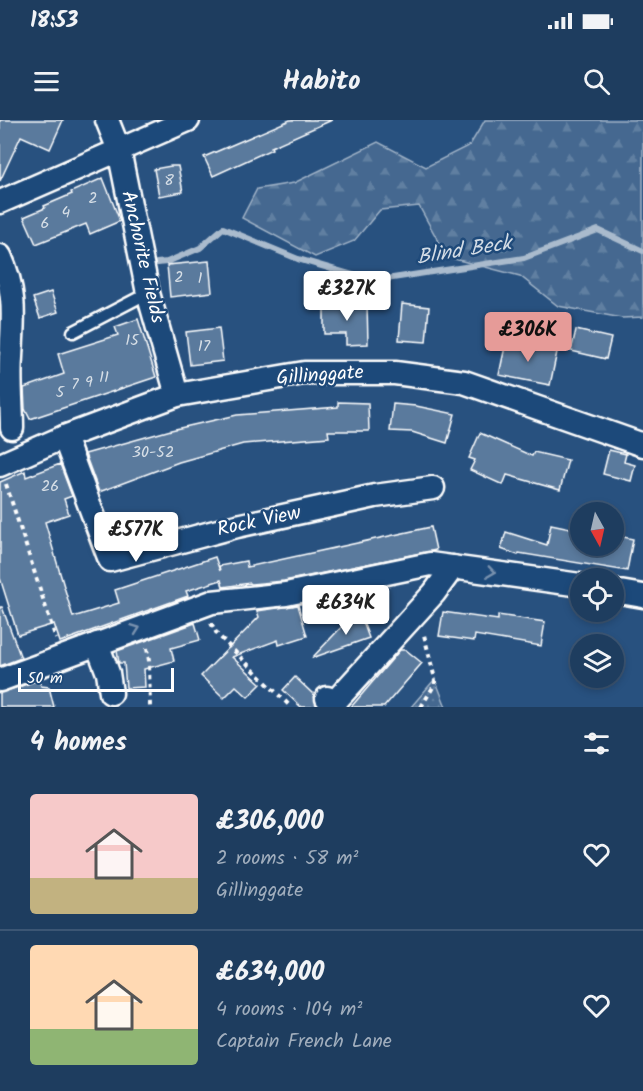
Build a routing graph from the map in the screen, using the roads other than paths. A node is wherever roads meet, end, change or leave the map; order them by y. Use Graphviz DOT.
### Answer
graph roads {
  1 [pos="107,120"];
  2 [pos="188,120"];
  3 [pos="119,150"];
  4 [pos="0,202"];
  5 [pos="0,256"];
  6 [pos="148,293"];
  7 [pos="73,332"];
  8 [pos="177,396"];
  9 [pos="12,428"];
  10 [pos="64,437"];
  11 [pos="643,446"];
  12 [pos="4,464"];
  13 [pos="433,488"];
  14 [pos="453,567"];
  15 [pos="570,584"];
  16 [pos="624,593"];
  17 [pos="643,596"];
  18 [pos="98,644"];
  19 [pos="0,680"];
  20 [pos="111,693"];
  21 [pos="327,698"];
  1 -- 3 [label="street, Anchorite Fields"];
  2 -- 3 [label="street"];
  3 -- 4 [label="street"];
  3 -- 6 [label="street, Anchorite Fields"];
  5 -- 9 [label="street"];
  6 -- 7 [label="lane"];
  6 -- 8 [label="street, Anchorite Fields"];
  8 -- 10 [label="street, Gillinggate"];
  8 -- 11 [label="street, Gillinggate"];
  10 -- 12 [label="street, Gillinggate"];
  10 -- 13 [label="street, Rock View"];
  14 -- 15 [label="street, one-way"];
  18 -- 14 [label="street, one-way"];
  14 -- 21 [label="street"];
  16 -- 17 [label="street"];
  18 -- 19 [label="street"];
  18 -- 20 [label="street"];
}
